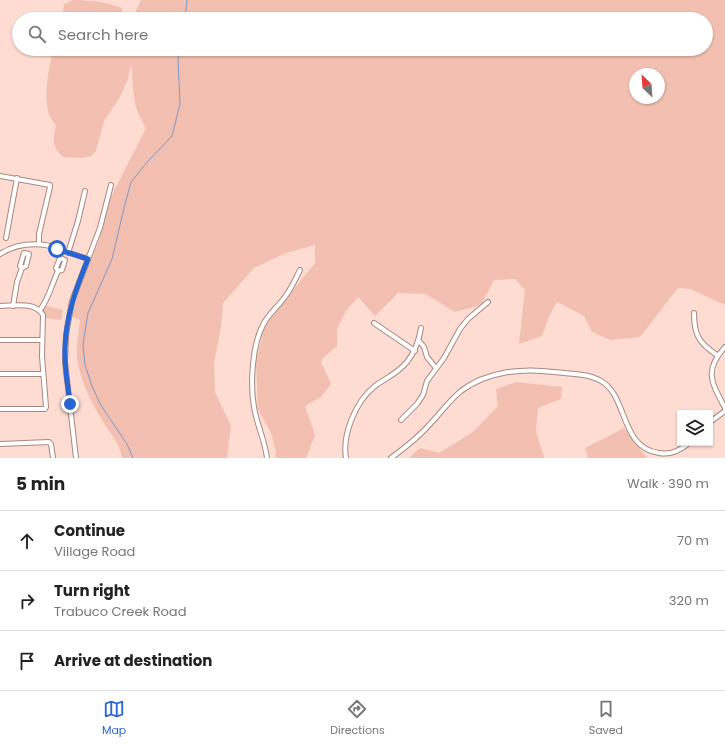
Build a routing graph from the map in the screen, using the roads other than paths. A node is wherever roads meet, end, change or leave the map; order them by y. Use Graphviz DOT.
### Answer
graph roads {
  1 [pos="0,176"];
  2 [pos="17,178"];
  3 [pos="111,185"];
  4 [pos="85,192"];
  5 [pos="6,238"];
  6 [pos="39,244"];
  7 [pos="68,253"];
  8 [pos="0,254"];
  9 [pos="88,259"];
  10 [pos="22,268"];
  11 [pos="300,270"];
  12 [pos="58,271"];
  13 [pos="488,302"];
  14 [pos="0,306"];
  15 [pos="13,306"];
  16 [pos="40,310"];
  17 [pos="694,313"];
  18 [pos="374,323"];
  19 [pos="421,328"];
  20 [pos="0,340"];
  21 [pos="42,340"];
  22 [pos="418,341"];
  23 [pos="725,347"];
  24 [pos="415,351"];
  25 [pos="717,355"];
  26 [pos="436,368"];
  27 [pos="0,374"];
  28 [pos="43,374"];
  29 [pos="0,409"];
  30 [pos="725,410"];
  31 [pos="401,420"];
  32 [pos="713,420"];
  33 [pos="0,444"];
  34 [pos="685,446"];
  35 [pos="53,458"];
  36 [pos="76,458"];
  37 [pos="267,458"];
  38 [pos="346,458"];
  39 [pos="391,458"];
  1 -- 2 [label="street"];
  2 -- 5 [label="street"];
  2 -- 6 [label="street"];
  3 -- 9 [label="street"];
  4 -- 7 [label="street"];
  6 -- 7 [label="street"];
  6 -- 8 [label="street"];
  7 -- 9 [label="street"];
  9 -- 36 [label="street"];
  10 -- 15 [label="street"];
  11 -- 37 [label="street"];
  12 -- 16 [label="street"];
  13 -- 26 [label="street"];
  14 -- 15 [label="street"];
  15 -- 16 [label="street"];
  16 -- 21 [label="street"];
  17 -- 25 [label="street"];
  18 -- 24 [label="street"];
  19 -- 22 [label="street"];
  20 -- 21 [label="street"];
  21 -- 28 [label="street"];
  22 -- 24 [label="street"];
  22 -- 26 [label="street"];
  23 -- 25 [label="street"];
  24 -- 38 [label="street"];
  25 -- 30 [label="street"];
  26 -- 31 [label="street"];
  27 -- 28 [label="street"];
  28 -- 29 [label="street"];
  30 -- 32 [label="street"];
  33 -- 35 [label="street"];
  34 -- 39 [label="street"];
}
